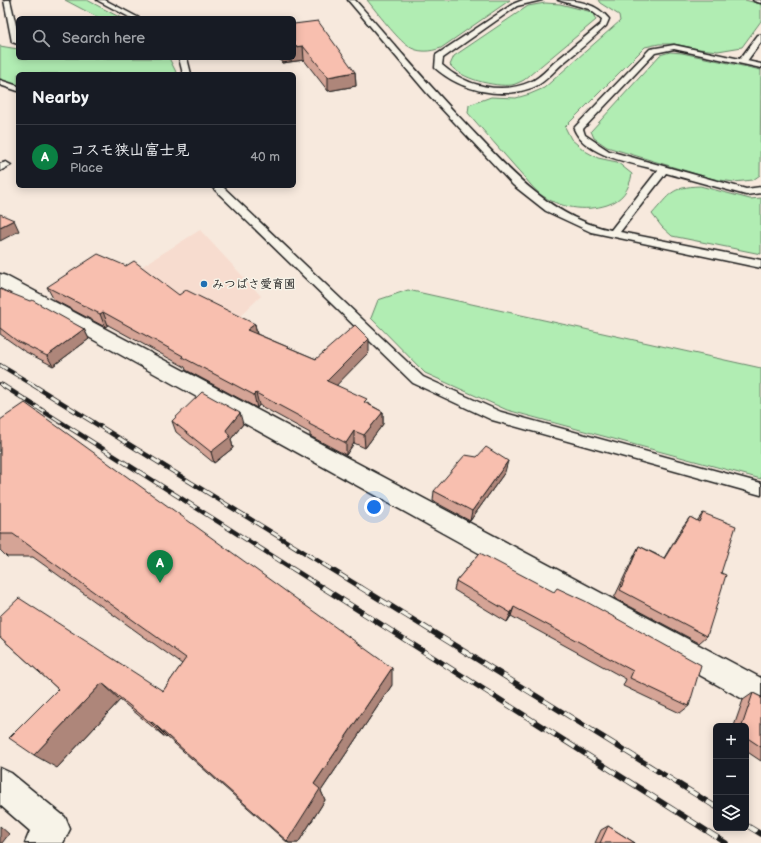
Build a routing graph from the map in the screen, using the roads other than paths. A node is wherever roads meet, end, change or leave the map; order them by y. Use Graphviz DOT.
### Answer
graph roads {
  1 [pos="7,0"];
  2 [pos="100,0"];
  3 [pos="351,0"];
  4 [pos="539,0"];
  5 [pos="561,0"];
  6 [pos="756,0"];
  7 [pos="579,1"];
  8 [pos="761,1"];
  9 [pos="132,16"];
  10 [pos="761,37"];
  11 [pos="16,42"];
  12 [pos="184,60"];
  13 [pos="743,61"];
  14 [pos="761,66"];
  15 [pos="186,72"];
  16 [pos="0,82"];
  17 [pos="437,82"];
  18 [pos="16,88"];
  19 [pos="664,169"];
  20 [pos="218,188"];
  21 [pos="761,190"];
  22 [pos="613,234"];
  23 [pos="761,264"];
  24 [pos="0,280"];
  25 [pos="761,489"];
  26 [pos="761,694"];
  27 [pos="0,784"];
  28 [pos="42,843"];
  1 -- 11 [label="lane"];
  2 -- 9 [label="lane"];
  3 -- 17 [label="lane"];
  4 -- 17 [label="lane"];
  5 -- 7 [label="lane"];
  6 -- 8 [label="lane"];
  7 -- 17 [label="lane"];
  10 -- 13 [label="lane"];
  12 -- 15 [label="lane"];
  13 -- 14 [label="lane"];
  13 -- 19 [label="lane"];
  16 -- 18 [label="lane"];
  17 -- 22 [label="lane"];
  19 -- 21 [label="lane"];
  19 -- 22 [label="lane"];
  20 -- 25 [label="lane"];
  22 -- 23 [label="lane"];
  24 -- 26 [label="street"];
  27 -- 28 [label="street"];
}
